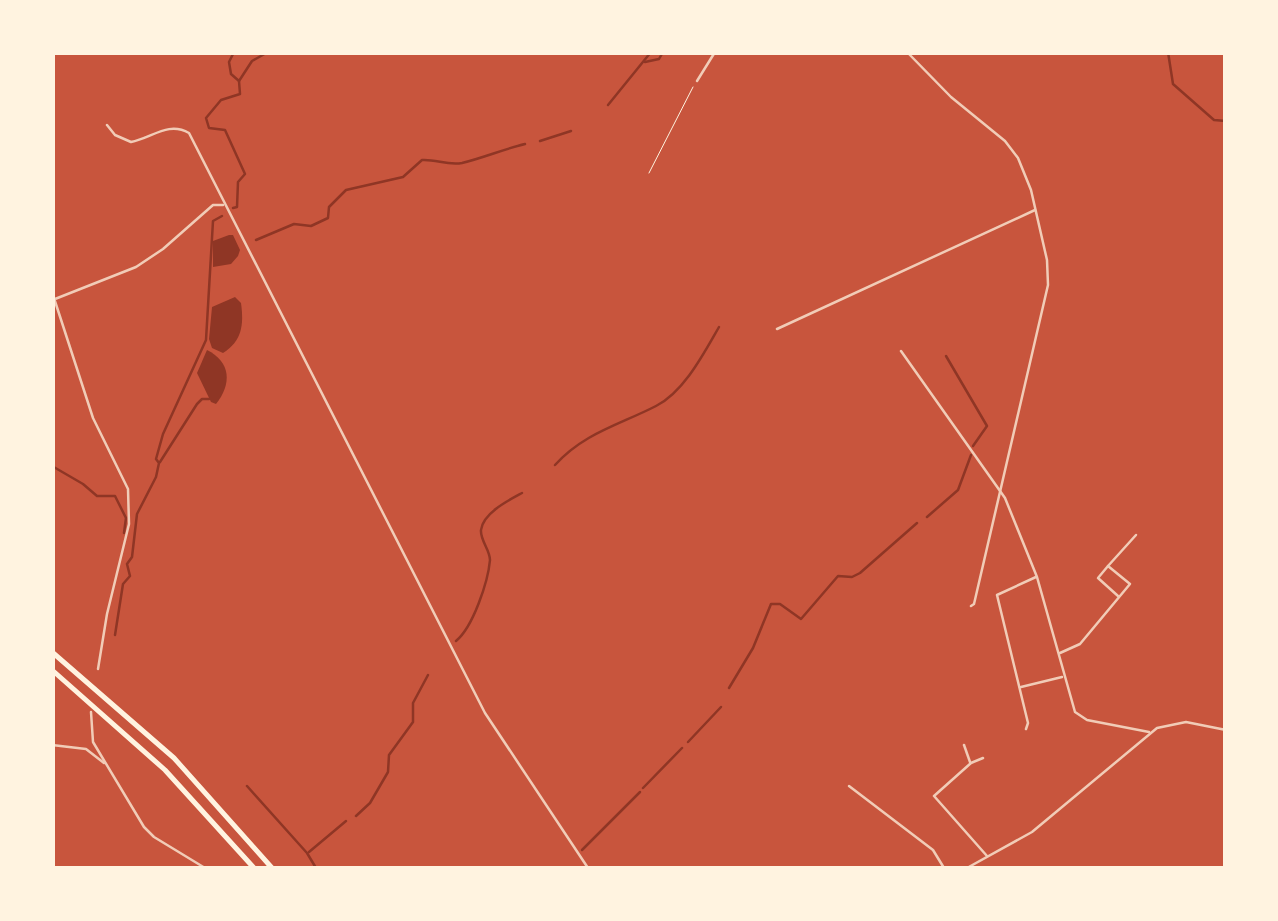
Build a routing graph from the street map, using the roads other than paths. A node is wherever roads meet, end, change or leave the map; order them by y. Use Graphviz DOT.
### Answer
graph roads {
  1 [pos="714,52"];
  2 [pos="907,52"];
  3 [pos="696,81"];
  4 [pos="107,125"];
  5 [pos="224,205"];
  6 [pos="1036,209"];
  7 [pos="52,292"];
  8 [pos="55,299"];
  9 [pos="778,329"];
  10 [pos="901,351"];
  11 [pos="928,372"];
  12 [pos="920,378"];
  13 [pos="1002,492"];
  14 [pos="1136,535"];
  15 [pos="1108,566"];
  16 [pos="1037,577"];
  17 [pos="1119,596"];
  18 [pos="972,605"];
  19 [pos="52,652"];
  20 [pos="1059,653"];
  21 [pos="98,669"];
  22 [pos="52,670"];
  23 [pos="1064,676"];
  24 [pos="1019,687"];
  25 [pos="91,712"];
  26 [pos="1026,729"];
  27 [pos="1226,730"];
  28 [pos="1149,732"];
  29 [pos="52,745"];
  30 [pos="964,745"];
  31 [pos="982,758"];
  32 [pos="971,763"];
  33 [pos="108,767"];
  34 [pos="849,786"];
  35 [pos="988,857"];
  36 [pos="205,868"];
  37 [pos="254,868"];
  38 [pos="272,868"];
  39 [pos="588,868"];
  40 [pos="944,868"];
  41 [pos="968,868"];
  1 -- 3 [label="street"];
  2 -- 6 [label="street"];
  4 -- 5 [label="street"];
  5 -- 8 [label="street"];
  5 -- 39 [label="street"];
  6 -- 9 [label="street"];
  6 -- 13 [label="street"];
  7 -- 8 [label="street"];
  8 -- 21 [label="street"];
  10 -- 12 [label="street"];
  11 -- 12 [label="street"];
  12 -- 13 [label="street"];
  13 -- 16 [label="street"];
  13 -- 18 [label="street"];
  14 -- 15 [label="street"];
  15 -- 17 [label="street"];
  15 -- 17 [label="street"];
  16 -- 20 [label="street"];
  16 -- 24 [label="street"];
  17 -- 20 [label="street"];
  19 -- 38 [label="highway"];
  20 -- 23 [label="street"];
  22 -- 37 [label="highway"];
  23 -- 24 [label="street"];
  23 -- 28 [label="street"];
  24 -- 26 [label="street"];
  25 -- 33 [label="street"];
  27 -- 28 [label="street"];
  28 -- 35 [label="street"];
  29 -- 33 [label="street"];
  30 -- 32 [label="street"];
  31 -- 32 [label="street"];
  32 -- 35 [label="street"];
  33 -- 36 [label="street"];
  34 -- 40 [label="street"];
  35 -- 41 [label="street"];
}
